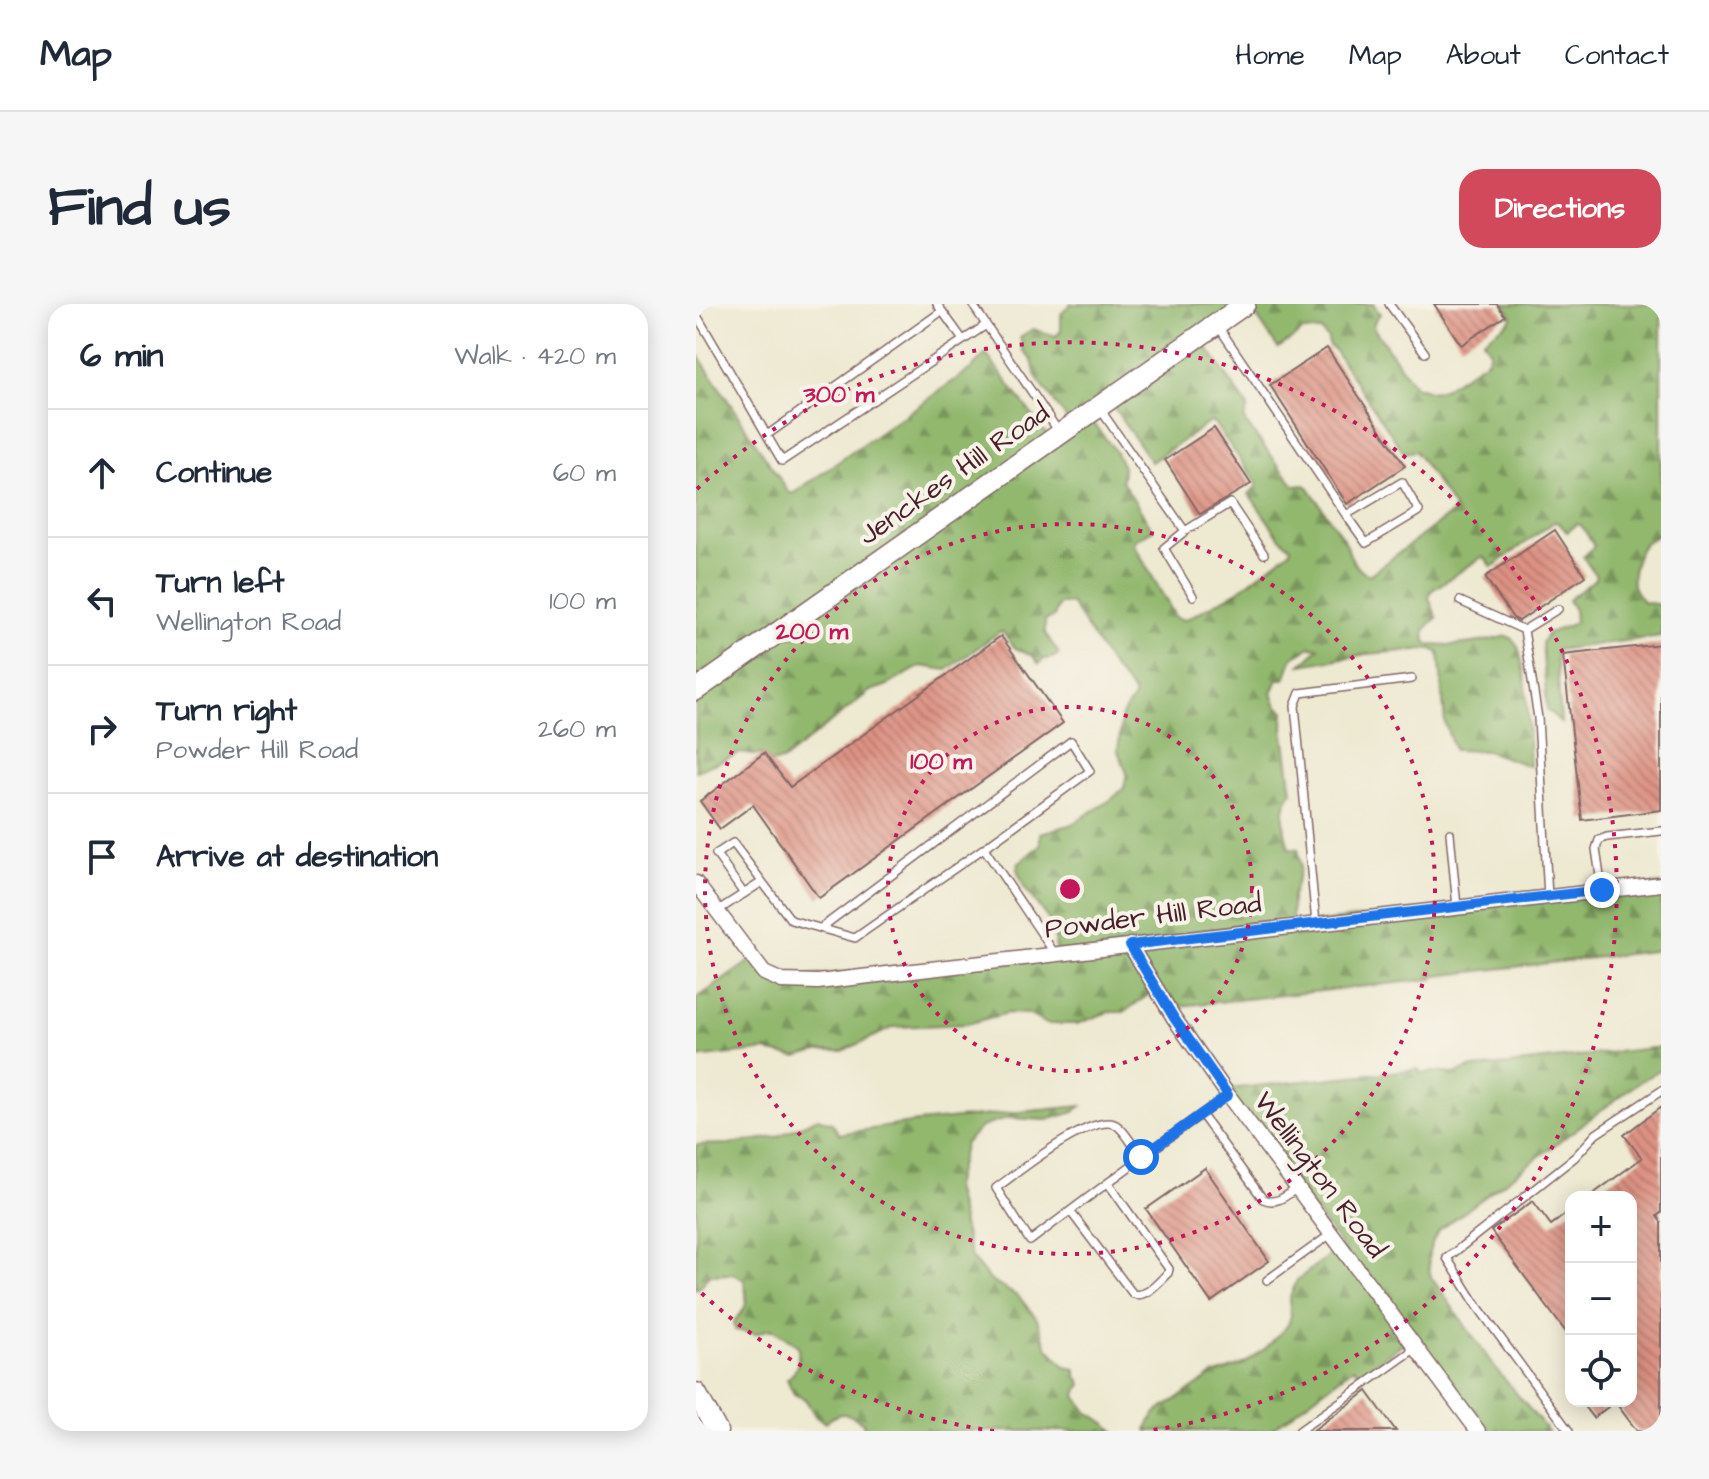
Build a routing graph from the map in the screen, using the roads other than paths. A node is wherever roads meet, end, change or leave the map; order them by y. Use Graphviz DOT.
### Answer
graph roads {
  1 [pos="972,304"];
  2 [pos="1245,304"];
  3 [pos="1389,304"];
  4 [pos="940,308"];
  5 [pos="696,314"];
  6 [pos="1216,324"];
  7 [pos="986,325"];
  8 [pos="963,340"];
  9 [pos="1425,353"];
  10 [pos="1099,407"];
  11 [pos="1061,434"];
  12 [pos="767,435"];
  13 [pos="1346,515"];
  14 [pos="1185,531"];
  15 [pos="1264,554"];
  16 [pos="1193,596"];
  17 [pos="1460,601"];
  18 [pos="1558,609"];
  19 [pos="1524,630"];
  20 [pos="1412,679"];
  21 [pos="696,690"];
  22 [pos="1661,831"];
  23 [pos="1450,833"];
  24 [pos="984,848"];
  25 [pos="762,882"];
  26 [pos="696,883"];
  27 [pos="1661,884"];
  28 [pos="1602,890"];
  29 [pos="744,894"];
  30 [pos="1548,897"];
  31 [pos="1457,907"];
  32 [pos="717,911"];
  33 [pos="1316,923"];
  34 [pos="821,928"];
  35 [pos="1130,945"];
  36 [pos="1055,954"];
  37 [pos="1661,1091"];
  38 [pos="1228,1095"];
  39 [pos="1201,1114"];
  40 [pos="1141,1157"];
  41 [pos="1108,1183"];
  42 [pos="1297,1188"];
  43 [pos="1070,1211"];
  44 [pos="1331,1234"];
  45 [pos="1267,1280"];
  46 [pos="1416,1348"];
  47 [pos="696,1393"];
  48 [pos="717,1431"];
  49 [pos="1299,1431"];
  50 [pos="1478,1431"];
  51 [pos="1569,1431"];
  1 -- 7 [label="lane"];
  2 -- 6 [label="main road, Jenckes Hill Road"];
  3 -- 9 [label="lane"];
  4 -- 8 [label="lane"];
  4 -- 12 [label="lane"];
  5 -- 12 [label="lane"];
  6 -- 10 [label="main road, Jenckes Hill Road"];
  6 -- 13 [label="lane"];
  7 -- 8 [label="lane"];
  7 -- 11 [label="lane"];
  8 -- 12 [label="lane"];
  10 -- 11 [label="main road, Jenckes Hill Road"];
  10 -- 14 [label="lane"];
  11 -- 21 [label="main road, Jenckes Hill Road"];
  13 -- 13 [label="lane"];
  14 -- 15 [label="lane"];
  14 -- 16 [label="lane"];
  17 -- 19 [label="lane"];
  18 -- 19 [label="lane"];
  19 -- 30 [label="lane"];
  20 -- 33 [label="lane"];
  22 -- 28 [label="lane"];
  23 -- 31 [label="lane"];
  24 -- 34 [label="lane"];
  24 -- 34 [label="lane"];
  24 -- 36 [label="lane"];
  25 -- 29 [label="lane"];
  25 -- 29 [label="lane"];
  25 -- 34 [label="lane"];
  26 -- 32 [label="street, Powder Hill Road"];
  27 -- 28 [label="street, Powder Hill Road"];
  28 -- 30 [label="street, Powder Hill Road"];
  29 -- 32 [label="lane"];
  30 -- 31 [label="street, Powder Hill Road"];
  31 -- 33 [label="street, Powder Hill Road"];
  32 -- 36 [label="street, Powder Hill Road"];
  33 -- 35 [label="street, Powder Hill Road"];
  35 -- 36 [label="street, Powder Hill Road"];
  35 -- 38 [label="street, Wellington Road"];
  37 -- 51 [label="lane"];
  38 -- 39 [label="lane"];
  38 -- 42 [label="street, Wellington Road"];
  39 -- 40 [label="lane"];
  39 -- 42 [label="lane"];
  40 -- 41 [label="lane"];
  40 -- 43 [label="lane"];
  41 -- 43 [label="lane"];
  41 -- 43 [label="lane"];
  42 -- 44 [label="street, Wellington Road"];
  44 -- 45 [label="lane"];
  44 -- 46 [label="street, Wellington Road"];
  46 -- 49 [label="lane"];
  46 -- 50 [label="street, Wellington Road"];
  47 -- 48 [label="main road"];
}
